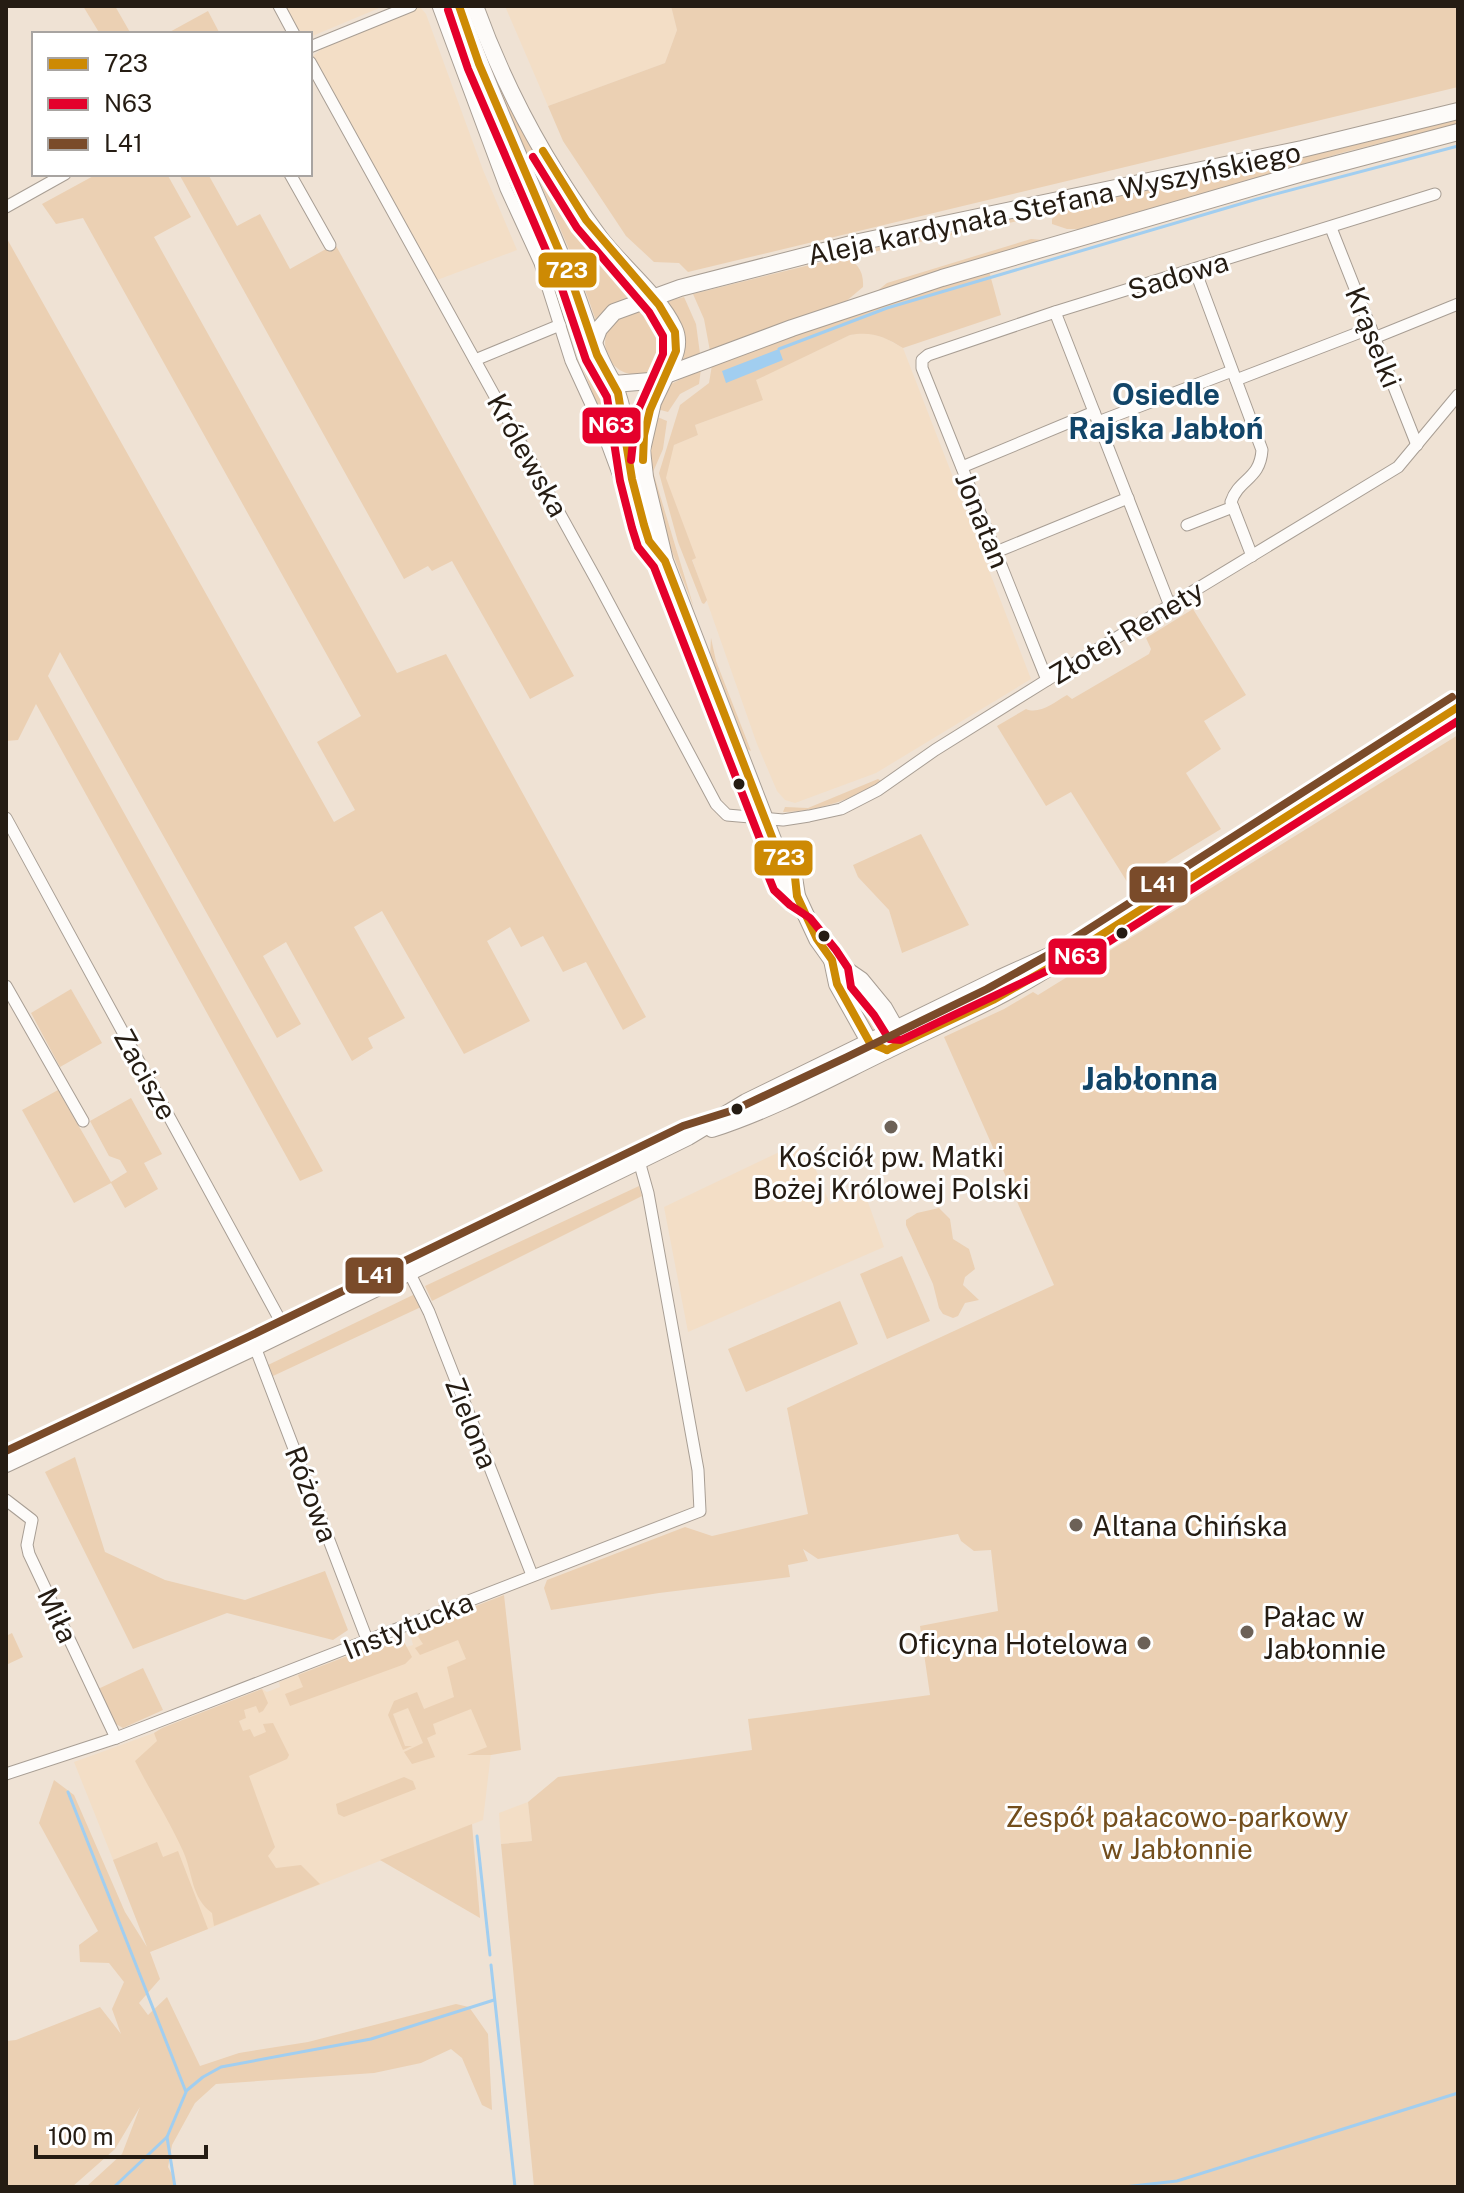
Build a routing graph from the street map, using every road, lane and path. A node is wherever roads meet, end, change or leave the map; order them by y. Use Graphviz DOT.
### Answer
graph roads {
  1 [pos="279,6"];
  2 [pos="411,6"];
  3 [pos="438,6"];
  4 [pos="459,6"];
  5 [pos="475,6"];
  6 [pos="293,32"];
  7 [pos="312,46"];
  8 [pos="312,66"];
  9 [pos="1458,111"];
  10 [pos="1458,132"];
  11 [pos="61,176"];
  12 [pos="291,176"];
  13 [pos="1435,194"];
  14 [pos="6,207"];
  15 [pos="1331,228"];
  16 [pos="330,245"];
  17 [pos="1195,270"];
  18 [pos="651,297"];
  19 [pos="1458,304"];
  20 [pos="1055,312"];
  21 [pos="560,325"];
  22 [pos="1373,333"];
  23 [pos="593,345"];
  24 [pos="475,360"];
  25 [pos="922,360"];
  26 [pos="666,375"];
  27 [pos="1234,376"];
  28 [pos="614,384"];
  29 [pos="1458,395"];
  30 [pos="1096,417"];
  31 [pos="1417,445"];
  32 [pos="962,467"];
  33 [pos="1128,498"];
  34 [pos="1233,507"];
  35 [pos="644,525"];
  36 [pos="1187,525"];
  37 [pos="996,552"];
  38 [pos="1252,556"];
  39 [pos="665,561"];
  40 [pos="1170,606"];
  41 [pos="1047,680"];
  42 [pos="1458,707"];
  43 [pos="6,818"];
  44 [pos="764,819"];
  45 [pos="1102,932"];
  46 [pos="832,960"];
  47 [pos="6,986"];
  48 [pos="896,1029"];
  49 [pos="870,1043"];
  50 [pos="887,1050"];
  51 [pos="83,1121"];
  52 [pos="688,1137"];
  53 [pos="639,1161"];
  54 [pos="409,1272"];
  55 [pos="286,1331"];
  56 [pos="255,1347"];
  57 [pos="6,1464"];
  58 [pos="6,1500"];
  59 [pos="532,1575"];
  60 [pos="368,1642"];
  61 [pos="116,1738"];
  62 [pos="6,1774"];
  1 -- 6 [label="street"];
  2 -- 7 [label="street"];
  3 -- 21 [label="street"];
  4 -- 23 [label="main road"];
  5 -- 18 [label="main road"];
  8 -- 24 [label="street, Królewska"];
  9 -- 18 [label="main road, Aleja kardynała Stefana Wyszyńskiego"];
  10 -- 26 [label="main road, Aleja kardynała Stefana Wyszyńskiego"];
  11 -- 14 [label="street"];
  12 -- 16 [label="street"];
  13 -- 15 [label="street, Sadowa"];
  15 -- 17 [label="street, Sadowa"];
  15 -- 22 [label="street, Krąselki"];
  17 -- 20 [label="street, Sadowa"];
  17 -- 27 [label="street"];
  18 -- 23 [label="main road"];
  18 -- 26 [label="main road"];
  19 -- 22 [label="street"];
  20 -- 25 [label="street, Sadowa"];
  20 -- 30 [label="street"];
  21 -- 24 [label="street"];
  21 -- 35 [label="street"];
  22 -- 27 [label="street"];
  22 -- 31 [label="street, Krąselki"];
  23 -- 28 [label="main road"];
  24 -- 44 [label="street, Królewska"];
  25 -- 32 [label="street, Jonatan"];
  26 -- 28 [label="main road"];
  26 -- 39 [label="main road"];
  27 -- 30 [label="street"];
  27 -- 34 [label="street"];
  28 -- 35 [label="main road"];
  29 -- 31 [label="street, Złotej Renety"];
  30 -- 32 [label="street"];
  30 -- 33 [label="street"];
  31 -- 38 [label="street, Złotej Renety"];
  32 -- 37 [label="street, Jonatan"];
  33 -- 37 [label="street"];
  33 -- 40 [label="street"];
  34 -- 36 [label="street"];
  34 -- 38 [label="street"];
  35 -- 39 [label="main road"];
  37 -- 41 [label="street, Jonatan"];
  38 -- 40 [label="street, Złotej Renety"];
  39 -- 44 [label="main road"];
  40 -- 41 [label="street, Złotej Renety"];
  41 -- 44 [label="street, Złotej Renety"];
  42 -- 45 [label="main road"];
  43 -- 55 [label="street, Zacisze"];
  44 -- 46 [label="main road"];
  45 -- 48 [label="main road"];
  45 -- 50 [label="main road"];
  46 -- 48 [label="main road"];
  46 -- 49 [label="main road"];
  47 -- 51 [label="street"];
  48 -- 49 [label="main road"];
  48 -- 50 [label="main road"];
  49 -- 50 [label="main road"];
  49 -- 52 [label="main road"];
  50 -- 52 [label="main road"];
  52 -- 53 [label="main road"];
  53 -- 54 [label="main road"];
  53 -- 59 [label="street, Instytucka"];
  54 -- 55 [label="main road"];
  54 -- 59 [label="street, Zielona"];
  55 -- 56 [label="main road"];
  56 -- 57 [label="main road"];
  56 -- 60 [label="street, Różowa"];
  58 -- 61 [label="street, Miła"];
  59 -- 60 [label="street, Instytucka"];
  60 -- 61 [label="street, Instytucka"];
  61 -- 62 [label="street, Instytucka"];
}
